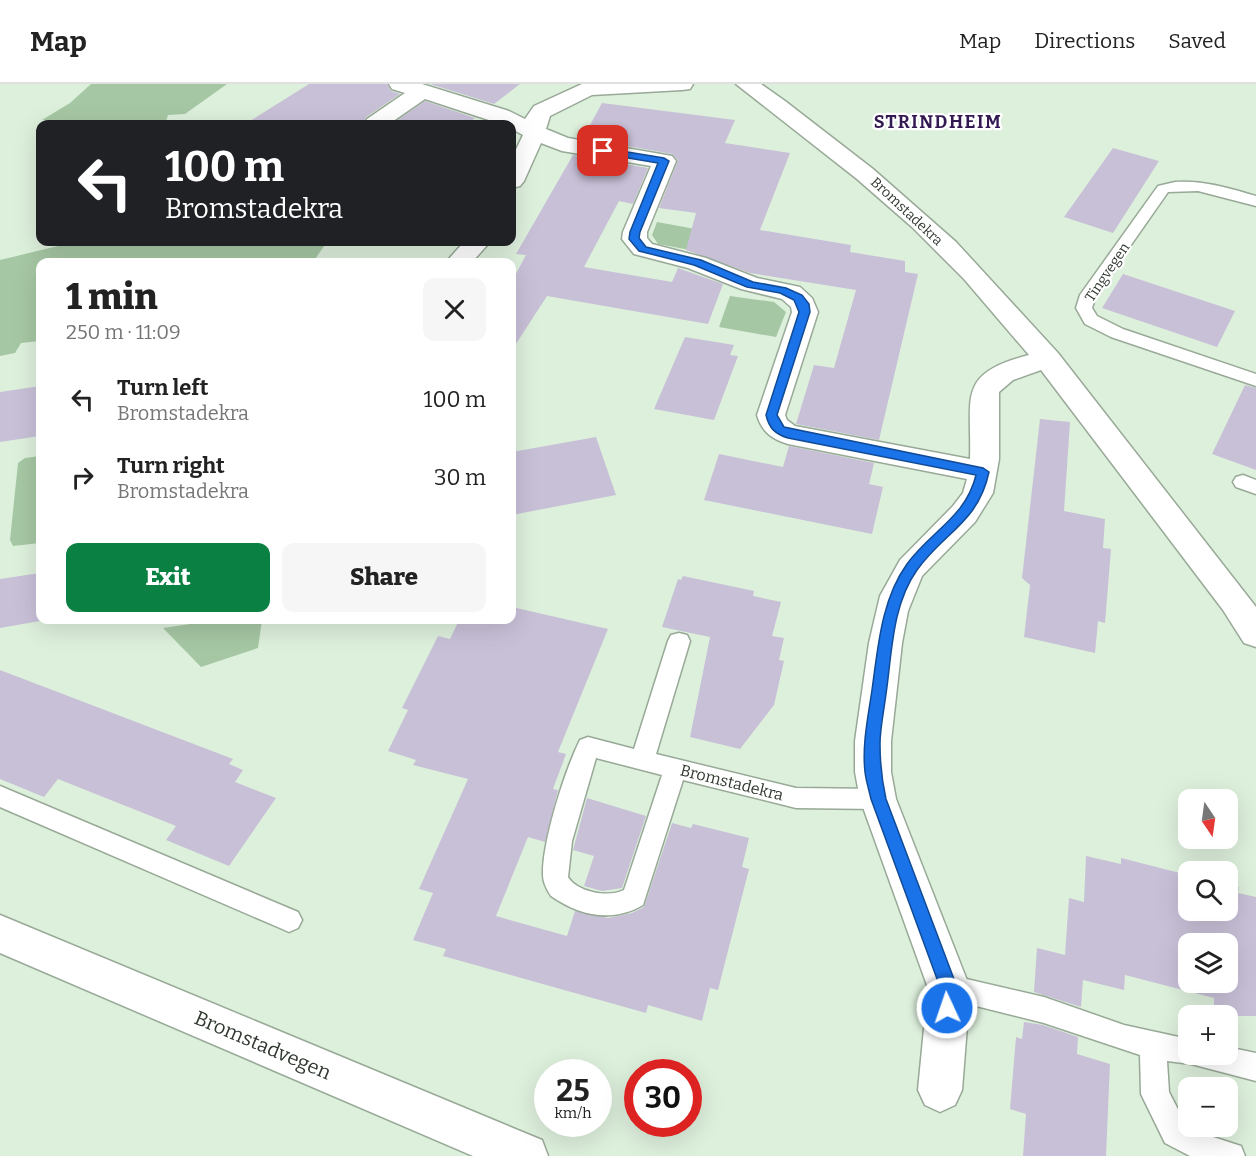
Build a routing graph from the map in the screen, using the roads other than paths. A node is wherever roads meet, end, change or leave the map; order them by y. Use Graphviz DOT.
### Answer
graph roads {
  1 [pos="400,84"];
  2 [pos="682,84"];
  3 [pos="747,84"];
  4 [pos="422,91"];
  5 [pos="381,120"];
  6 [pos="510,120"];
  7 [pos="516,123"];
  8 [pos="535,132"];
  9 [pos="516,172"];
  10 [pos="1256,201"];
  11 [pos="474,246"];
  12 [pos="462,258"];
  13 [pos="1047,359"];
  14 [pos="1256,380"];
  15 [pos="983,472"];
  16 [pos="1256,634"];
  17 [pos="679,641"];
  18 [pos="642,760"];
  19 [pos="675,769"];
  20 [pos="0,796"];
  21 [pos="878,799"];
  22 [pos="289,920"];
  23 [pos="0,934"];
  24 [pos="949,987"];
  25 [pos="1153,1045"];
  26 [pos="1178,1050"];
  27 [pos="1238,1063"];
  28 [pos="1256,1067"];
  29 [pos="940,1090"];
  30 [pos="526,1156"];
  31 [pos="1232,1156"];
  1 -- 4 [label="street"];
  2 -- 8 [label="street"];
  3 -- 13 [label="street, Bromstadekra"];
  4 -- 5 [label="street"];
  4 -- 6 [label="street"];
  7 -- 8 [label="street"];
  8 -- 9 [label="street"];
  8 -- 15 [label="street"];
  10 -- 14 [label="lane, Tingvegen"];
  11 -- 12 [label="street"];
  13 -- 15 [label="street"];
  13 -- 16 [label="street, Bromstadekra"];
  15 -- 21 [label="street"];
  17 -- 18 [label="lane"];
  18 -- 19 [label="lane, Bromstadekra"];
  18 -- 19 [label="lane, Bromstadekra"];
  19 -- 21 [label="lane, Bromstadekra"];
  20 -- 22 [label="lane"];
  21 -- 24 [label="street"];
  23 -- 30 [label="street, Bromstadvegen"];
  24 -- 25 [label="lane"];
  24 -- 29 [label="street"];
  25 -- 26 [label="lane"];
  25 -- 31 [label="lane"];
  27 -- 28 [label="lane"];
}
